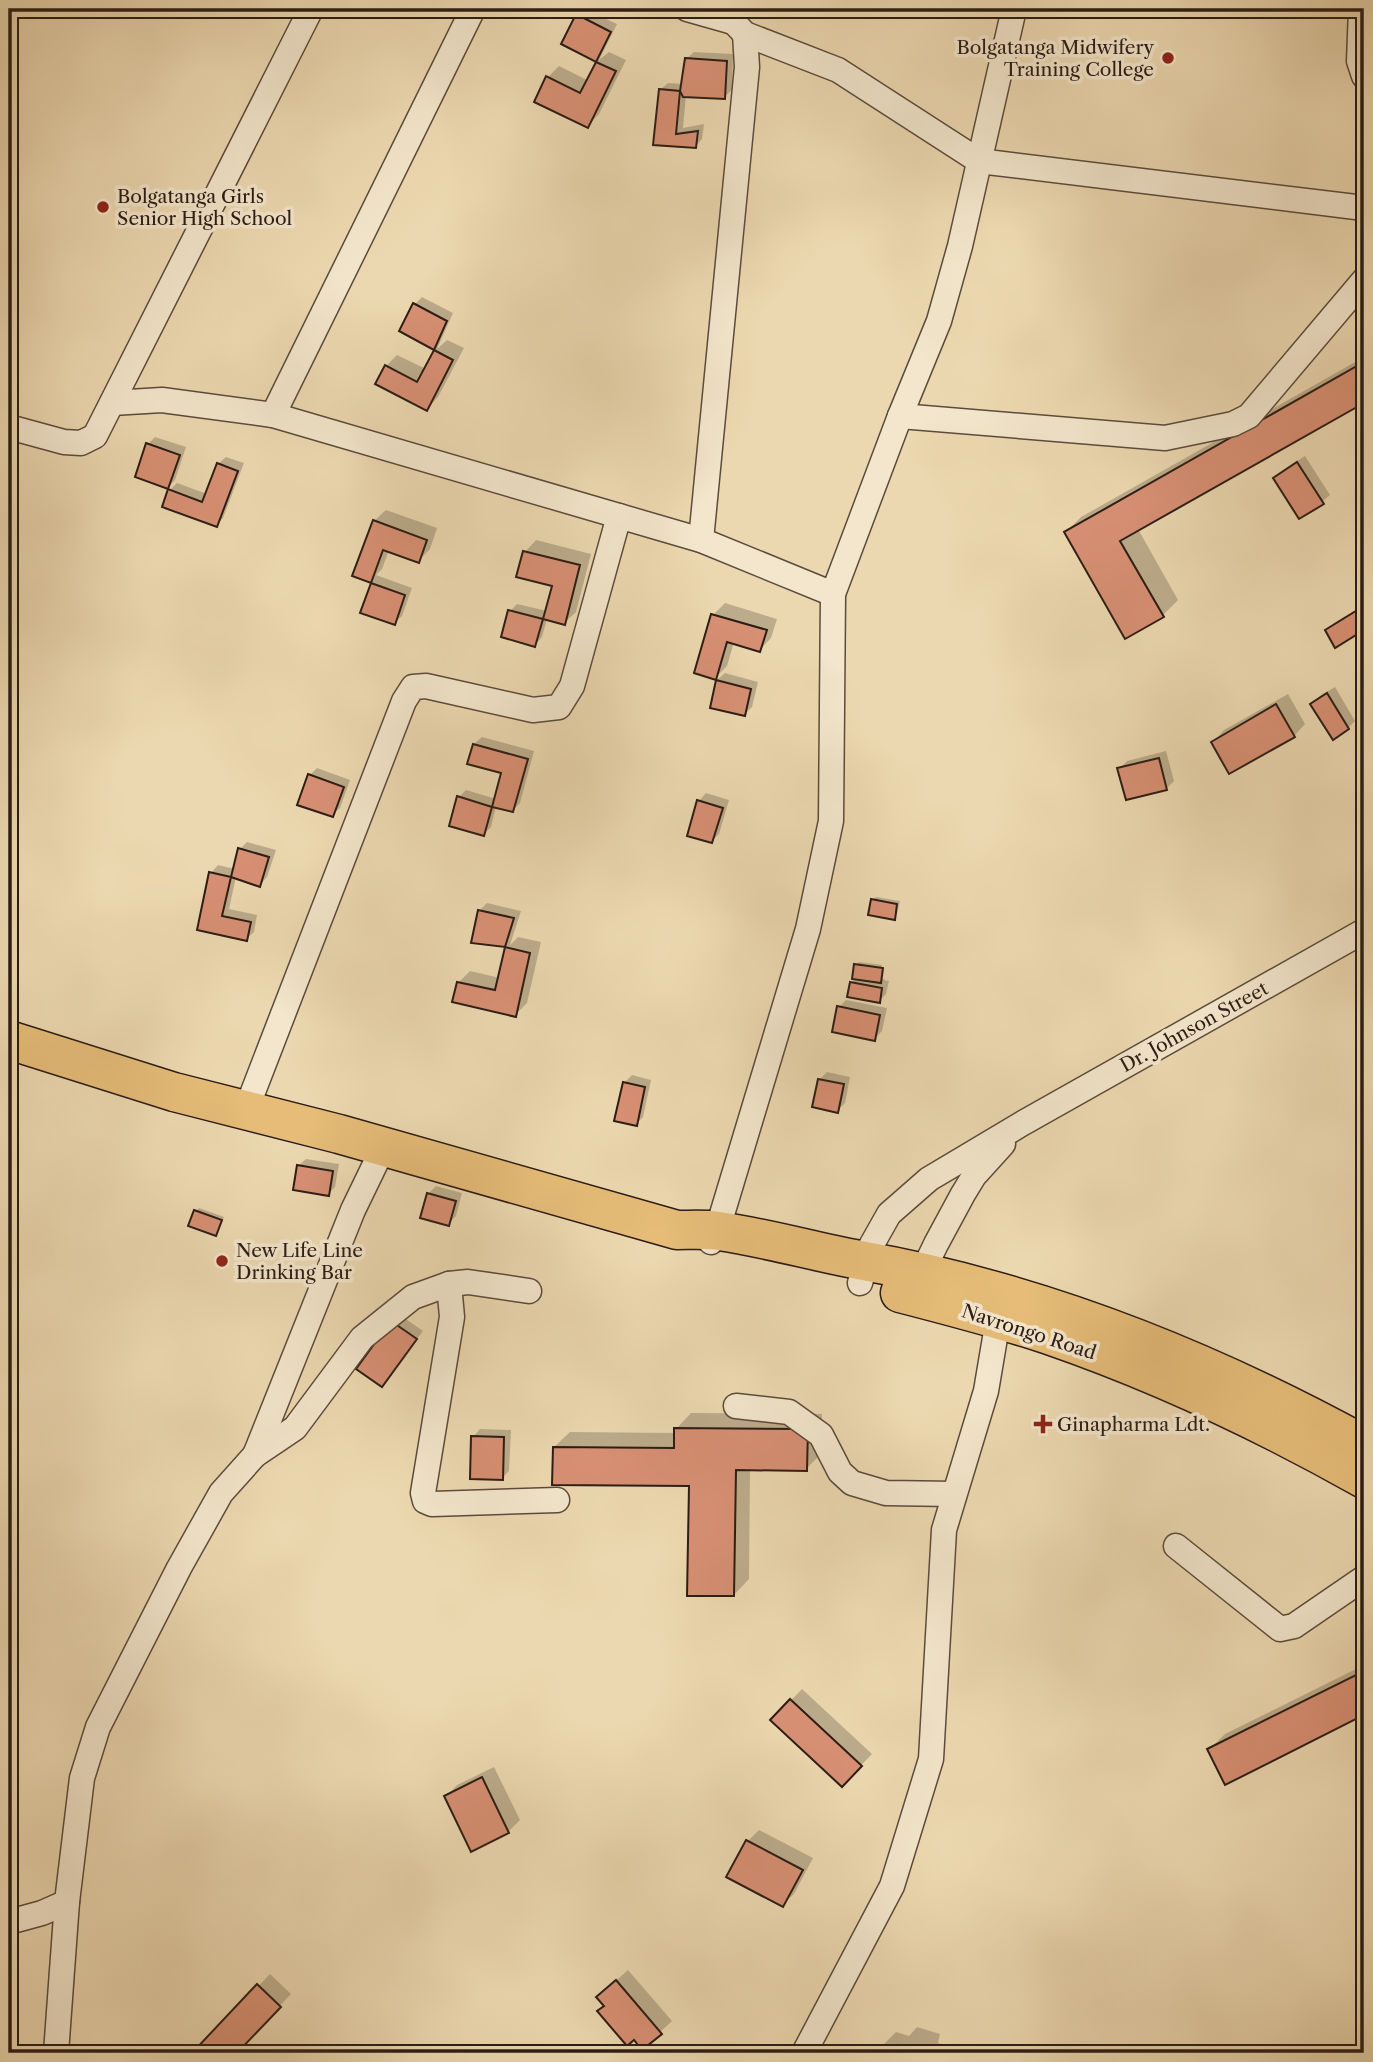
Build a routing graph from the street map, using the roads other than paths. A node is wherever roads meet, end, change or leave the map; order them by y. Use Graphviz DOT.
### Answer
graph roads {
  1 [pos="311,9"];
  2 [pos="472,9"];
  3 [pos="687,9"];
  4 [pos="1014,9"];
  5 [pos="1361,9"];
  6 [pos="733,21"];
  7 [pos="1364,76"];
  8 [pos="979,161"];
  9 [pos="1364,208"];
  10 [pos="1364,280"];
  11 [pos="112,403"];
  12 [pos="273,415"];
  13 [pos="900,416"];
  14 [pos="9,427"];
  15 [pos="619,516"];
  16 [pos="701,541"];
  17 [pos="833,594"];
  18 [pos="1364,931"];
  19 [pos="9,1040"];
  20 [pos="246,1110"];
  21 [pos="1023,1123"];
  22 [pos="384,1146"];
  23 [pos="701,1235"];
  24 [pos="863,1272"];
  25 [pos="449,1284"];
  26 [pos="918,1285"];
  27 [pos="529,1291"];
  28 [pos="998,1320"];
  29 [pos="736,1406"];
  30 [pos="1364,1445"];
  31 [pos="255,1455"];
  32 [pos="1364,1479"];
  33 [pos="954,1493"];
  34 [pos="557,1500"];
  35 [pos="1175,1546"];
  36 [pos="1364,1578"];
  37 [pos="68,1902"];
  38 [pos="9,1922"];
  39 [pos="56,2053"];
  40 [pos="804,2053"];
  1 -- 11 [label="street"];
  2 -- 12 [label="street"];
  3 -- 6 [label="street"];
  4 -- 8 [label="street"];
  5 -- 7 [label="street"];
  6 -- 8 [label="street"];
  6 -- 16 [label="street"];
  8 -- 9 [label="street"];
  8 -- 13 [label="street"];
  10 -- 13 [label="street"];
  11 -- 12 [label="street"];
  11 -- 14 [label="street"];
  12 -- 15 [label="street"];
  13 -- 17 [label="street"];
  15 -- 16 [label="street"];
  15 -- 20 [label="street"];
  16 -- 17 [label="street"];
  17 -- 23 [label="street"];
  18 -- 21 [label="street, Dr. Johnson Street"];
  19 -- 20 [label="highway, Navrongo Road"];
  20 -- 22 [label="highway, Navrongo Road"];
  21 -- 24 [label="street, Dr. Johnson Street"];
  21 -- 26 [label="street, Dr. Johnson Street"];
  22 -- 23 [label="highway, Navrongo Road"];
  22 -- 31 [label="street"];
  23 -- 24 [label="highway, Navrongo Road"];
  24 -- 26 [label="highway, Navrongo Road"];
  25 -- 27 [label="street"];
  25 -- 31 [label="street"];
  25 -- 34 [label="street"];
  26 -- 28 [label="highway, Navrongo Road"];
  26 -- 30 [label="highway, Navrongo Road"];
  28 -- 32 [label="highway, Navrongo Road"];
  28 -- 33 [label="street"];
  29 -- 33 [label="street"];
  31 -- 37 [label="street"];
  33 -- 40 [label="street"];
  35 -- 36 [label="street"];
  37 -- 38 [label="street"];
  37 -- 39 [label="street"];
}
